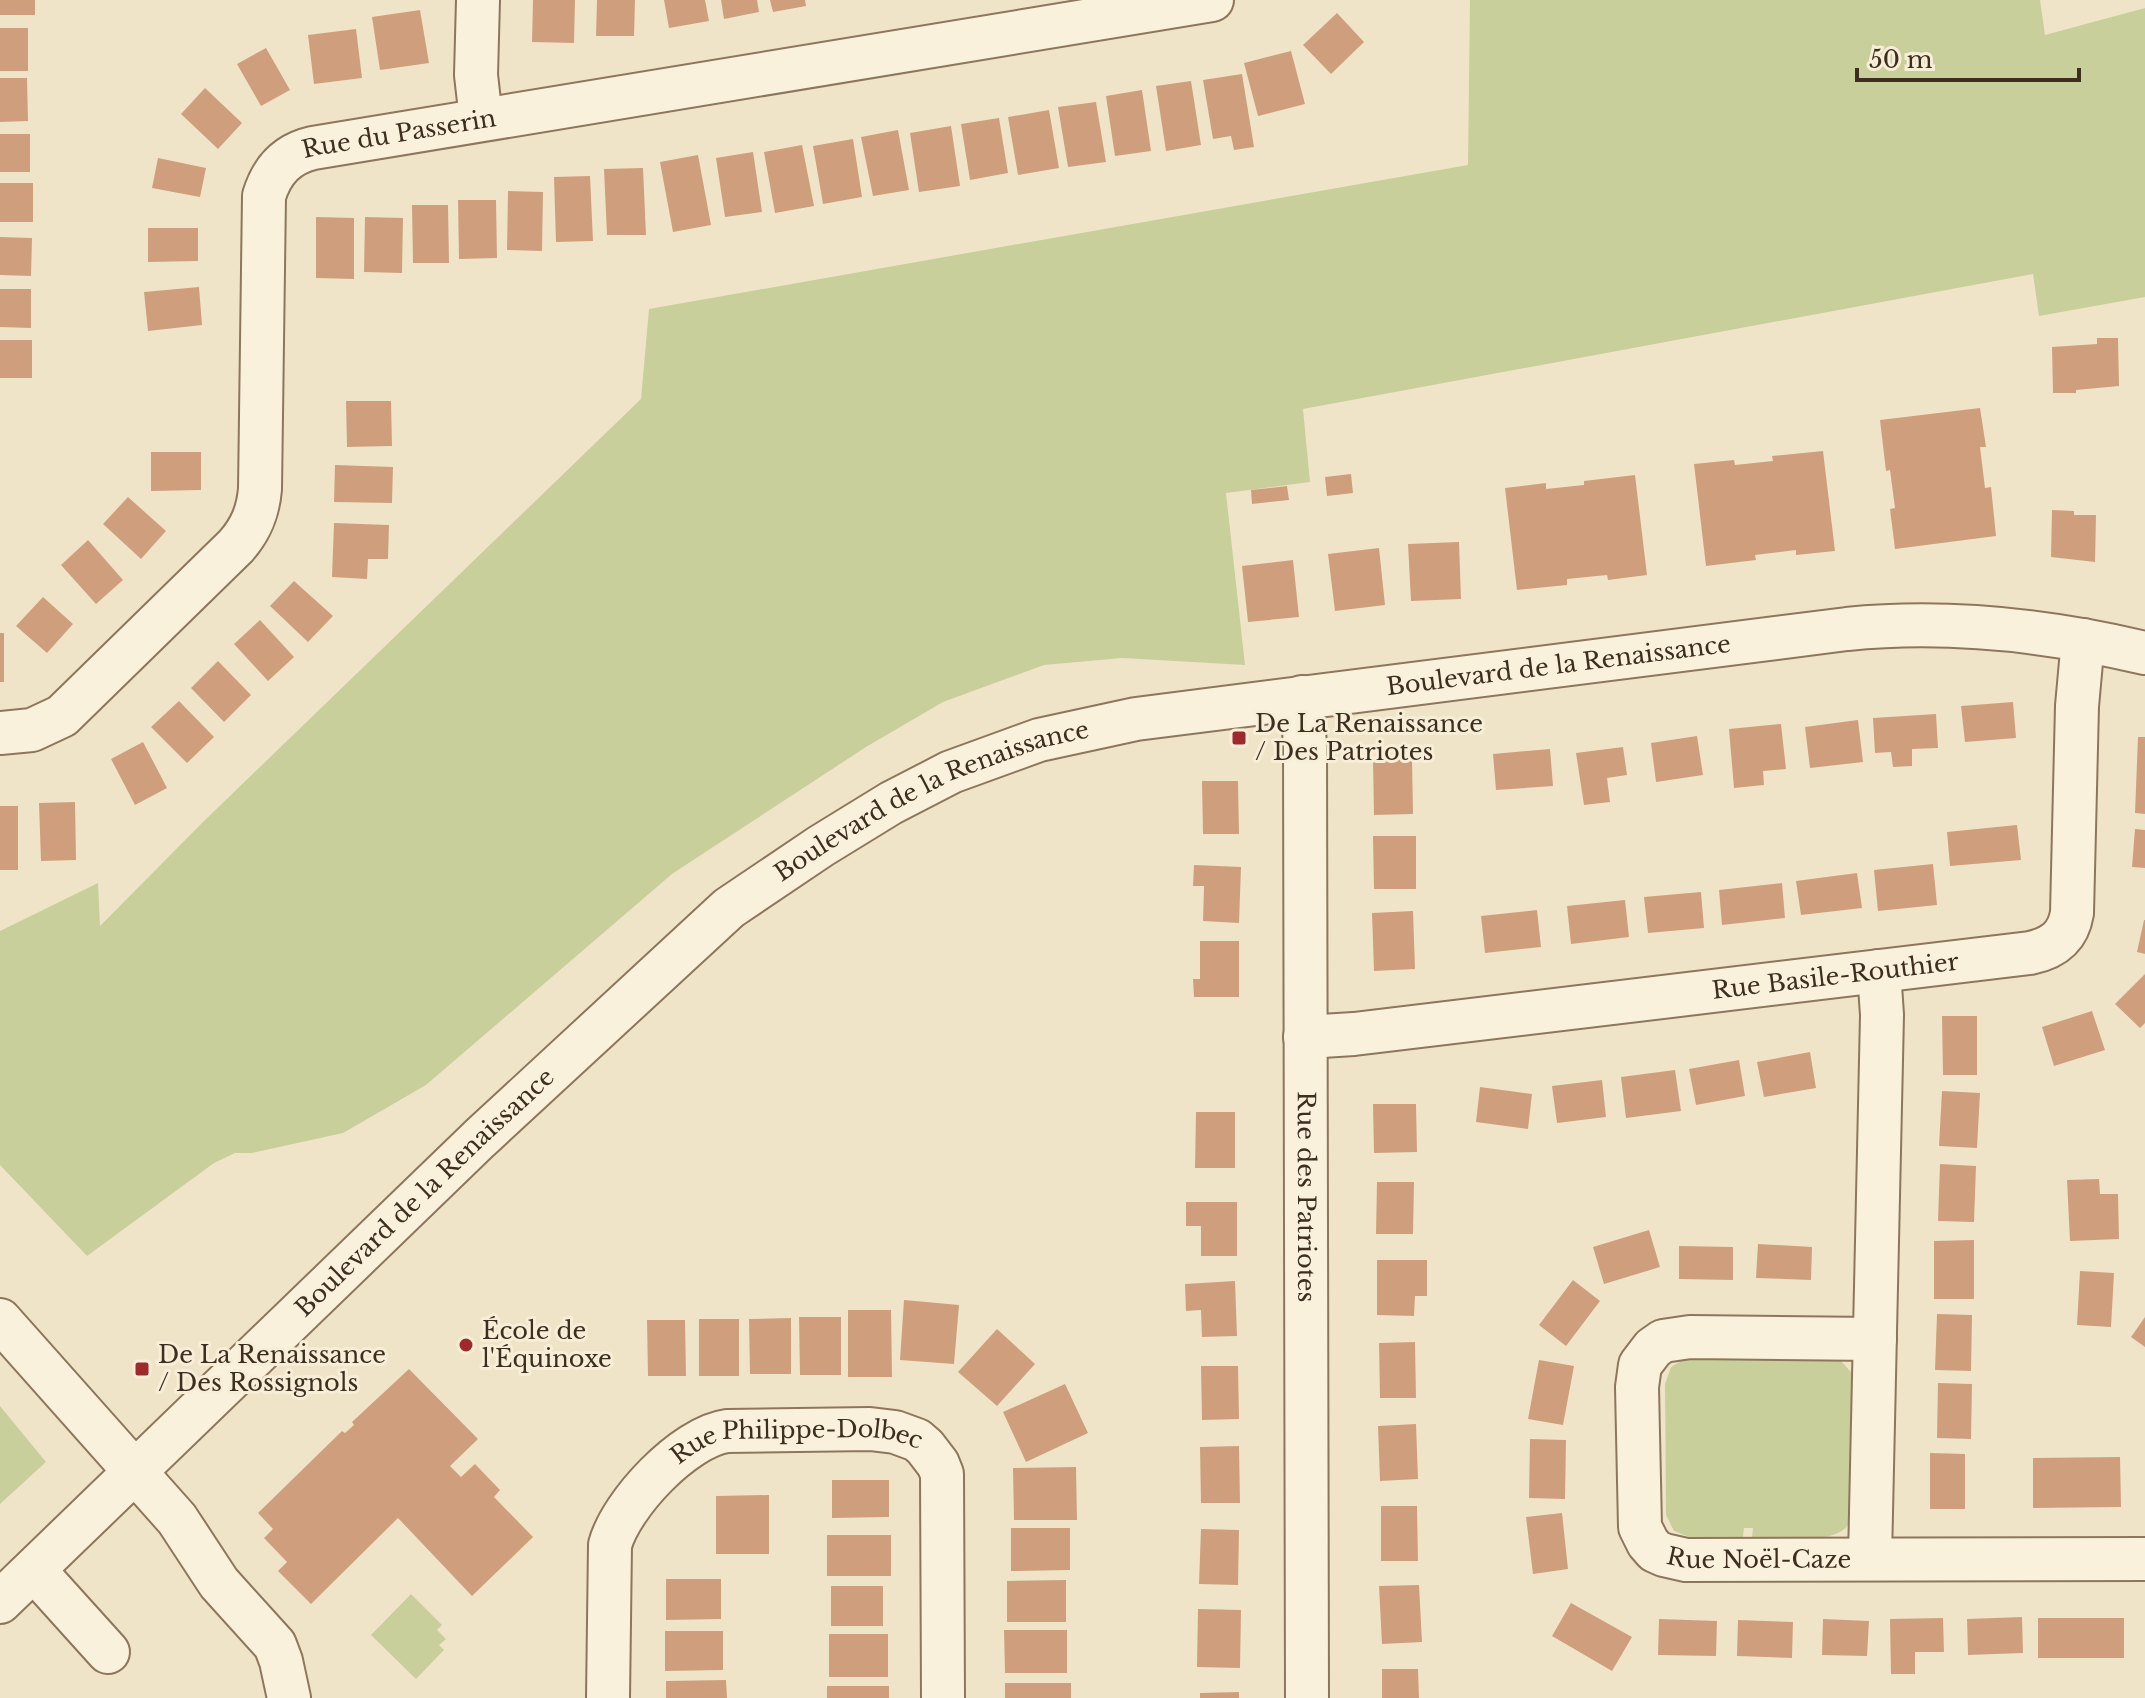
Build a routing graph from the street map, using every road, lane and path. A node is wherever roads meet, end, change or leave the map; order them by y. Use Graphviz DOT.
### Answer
graph roads {
  1 [pos="478,0"];
  2 [pos="1212,0"];
  3 [pos="481,119"];
  4 [pos="2083,640"];
  5 [pos="2145,653"];
  6 [pos="1302,697"];
  7 [pos="0,733"];
  8 [pos="1879,971"];
  9 [pos="1305,1037"];
  10 [pos="0,1320"];
  11 [pos="1875,1339"];
  12 [pos="135,1471"];
  13 [pos="1870,1558"];
  14 [pos="2145,1559"];
  15 [pos="34,1570"];
  16 [pos="0,1602"];
  17 [pos="108,1652"];
  18 [pos="289,1698"];
  19 [pos="608,1698"];
  20 [pos="943,1698"];
  21 [pos="1307,1698"];
  1 -- 3 [label="street"];
  2 -- 3 [label="street, Rue du Passerin"];
  3 -- 7 [label="street, Rue du Passerin"];
  4 -- 5 [label="street, Boulevard de la Renaissance"];
  4 -- 6 [label="street, Boulevard de la Renaissance"];
  4 -- 8 [label="street, Rue Basile-Routhier"];
  6 -- 9 [label="street, Rue des Patriotes"];
  6 -- 12 [label="street, Boulevard de la Renaissance"];
  8 -- 9 [label="street, Rue Basile-Routhier"];
  8 -- 11 [label="street, Rue Noël-Caze"];
  9 -- 21 [label="street, Rue des Patriotes"];
  10 -- 12 [label="street"];
  11 -- 13 [label="street, Rue Noël-Caze"];
  11 -- 13 [label="street, Rue Noël-Caze"];
  12 -- 15 [label="street, Boulevard de la Renaissance"];
  12 -- 18 [label="street"];
  13 -- 14 [label="street, Rue Noël-Caze"];
  15 -- 16 [label="street, Boulevard de la Renaissance"];
  15 -- 17 [label="street"];
  19 -- 20 [label="street, Rue Philippe-Dolbec"];
}
